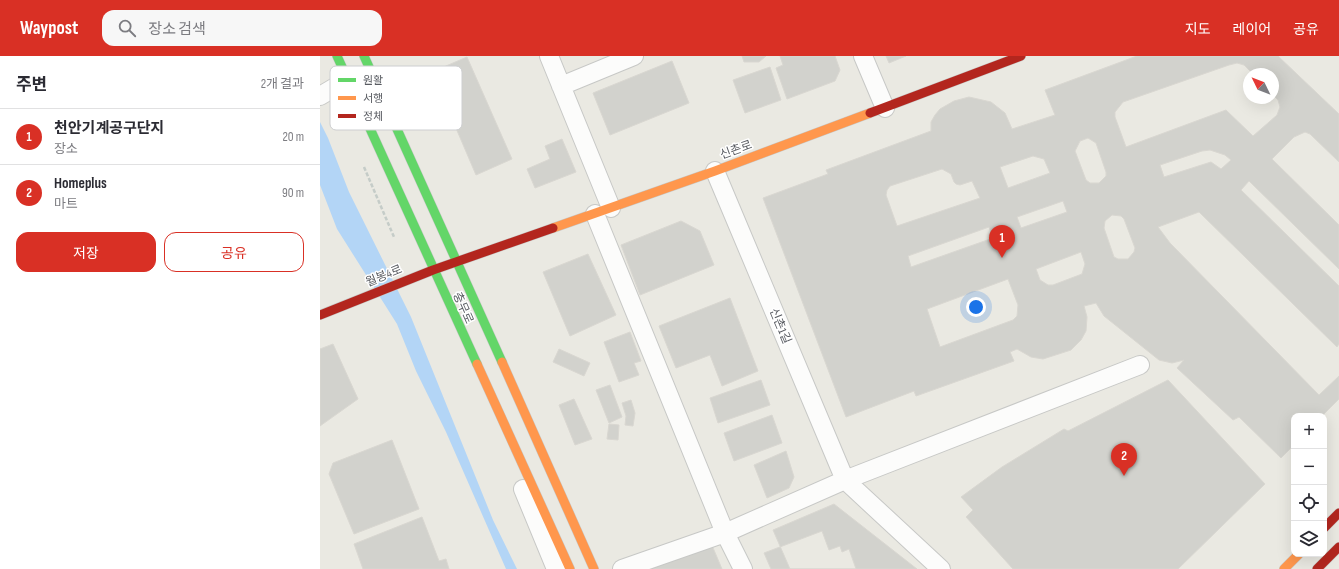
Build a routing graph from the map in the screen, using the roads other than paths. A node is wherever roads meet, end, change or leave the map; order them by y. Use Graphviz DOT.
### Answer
graph roads {
  1 [pos="336,56"];
  2 [pos="364,56"];
  3 [pos="549,56"];
  4 [pos="634,56"];
  5 [pos="863,56"];
  6 [pos="1021,56"];
  7 [pos="341,66"];
  8 [pos="369,66"];
  9 [pos="561,86"];
  10 [pos="330,90"];
  11 [pos="320,96"];
  12 [pos="885,108"];
  13 [pos="370,130"];
  14 [pos="398,130"];
  15 [pos="715,171"];
  16 [pos="603,211"];
  17 [pos="458,262"];
  18 [pos="433,270"];
  19 [pos="320,315"];
  20 [pos="1140,365"];
  21 [pos="503,423"];
  22 [pos="845,480"];
  23 [pos="1339,513"];
  24 [pos="1327,525"];
  25 [pos="724,532"];
  26 [pos="1339,547"];
  27 [pos="1296,557"];
  28 [pos="556,569"];
  29 [pos="570,569"];
  30 [pos="594,569"];
  31 [pos="622,569"];
  32 [pos="742,569"];
  33 [pos="942,569"];
  34 [pos="1284,569"];
  35 [pos="1316,569"];
  1 -- 7 [label="main road, 충무로"];
  2 -- 8 [label="main road, 충무로"];
  3 -- 9 [label="street"];
  4 -- 9 [label="street"];
  5 -- 12 [label="street"];
  6 -- 12 [label="main road, 신촌로"];
  9 -- 16 [label="street"];
  10 -- 11 [label="street"];
  12 -- 15 [label="main road, 신촌로"];
  13 -- 18 [label="main road, 충무로"];
  14 -- 17 [label="main road, 충무로"];
  15 -- 16 [label="main road, 신촌로"];
  15 -- 22 [label="street, 신촌1길"];
  16 -- 17 [label="main road, 신촌로"];
  16 -- 25 [label="street"];
  17 -- 18 [label="main road, 월봉4로"];
  17 -- 30 [label="main road, 충무로"];
  18 -- 19 [label="main road, 월봉4로"];
  18 -- 21 [label="main road, 충무로"];
  20 -- 22 [label="street"];
  21 -- 28 [label="street"];
  21 -- 29 [label="main road, 충무로"];
  22 -- 25 [label="street"];
  22 -- 33 [label="street, 신촌1길"];
  23 -- 24 [label="main road"];
  25 -- 31 [label="street"];
  25 -- 32 [label="street"];
  26 -- 35 [label="main road"];
  27 -- 34 [label="main road"];
}
